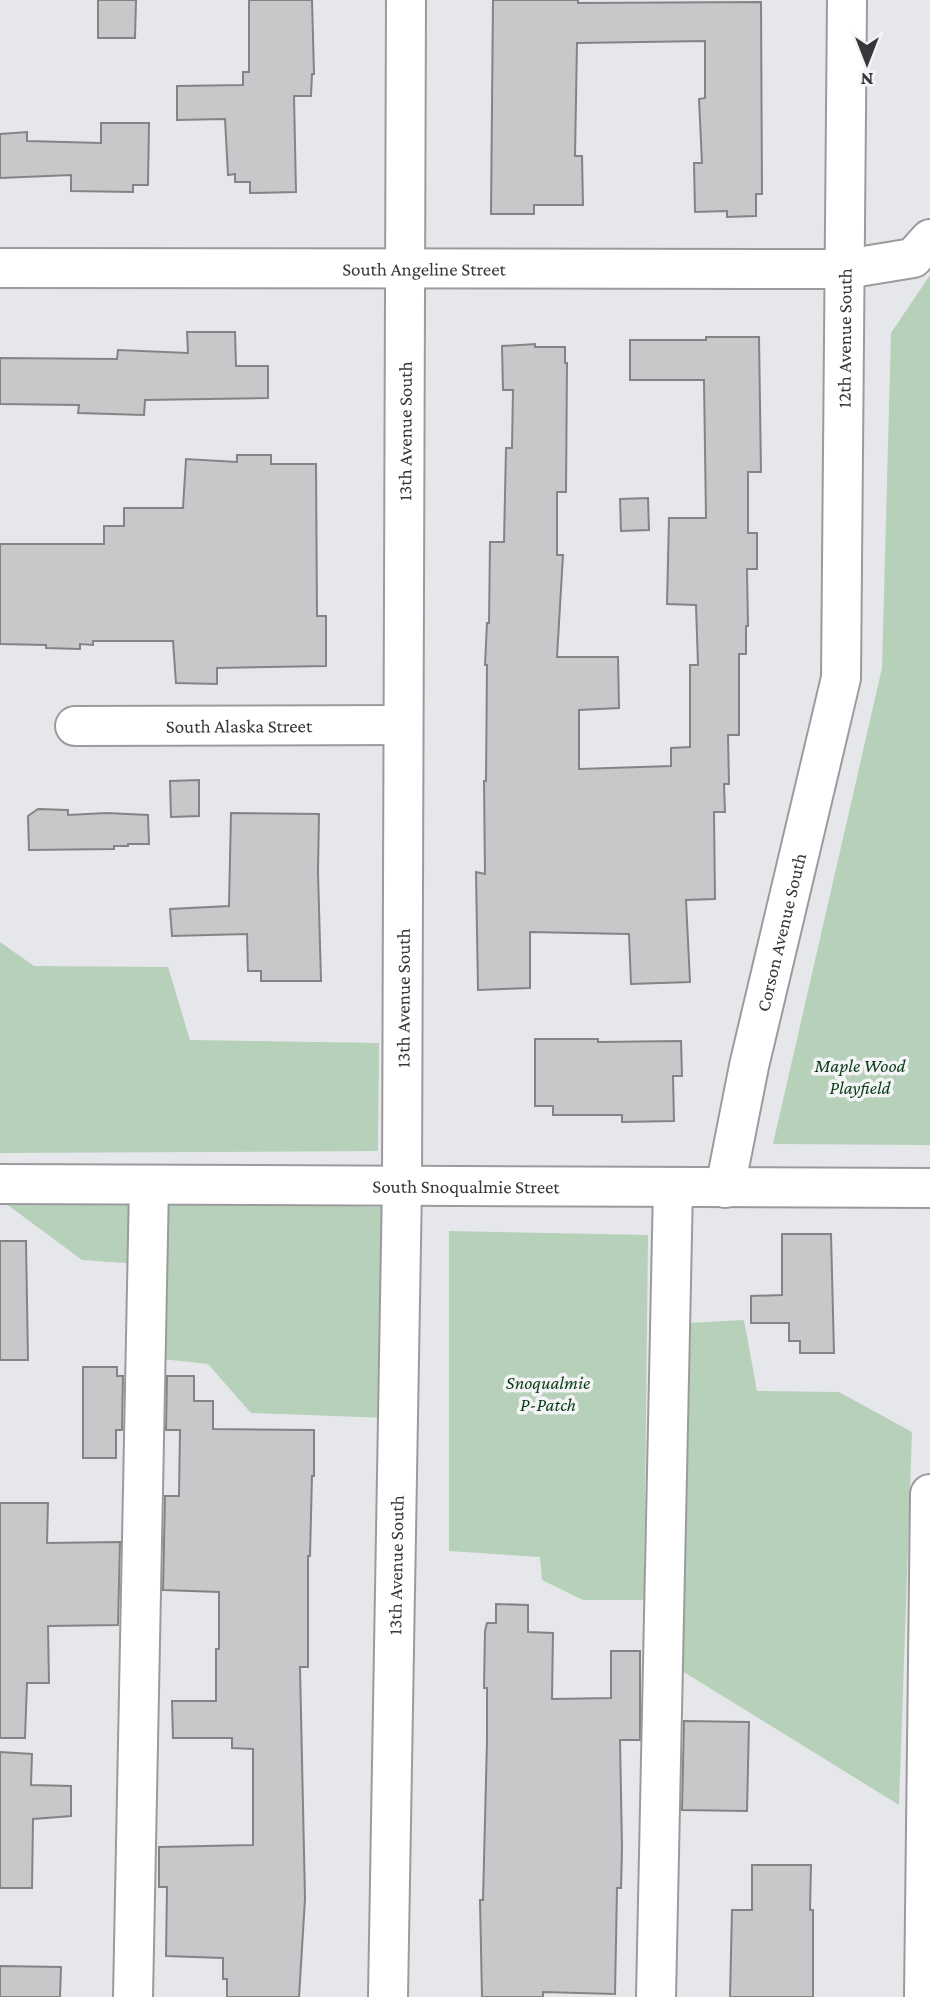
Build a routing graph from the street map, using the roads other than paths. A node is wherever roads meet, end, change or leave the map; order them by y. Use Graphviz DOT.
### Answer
graph roads {
  1 [pos="406,0"];
  2 [pos="847,0"];
  3 [pos="924,251"];
  4 [pos="0,268"];
  5 [pos="406,269"];
  6 [pos="846,269"];
  7 [pos="841,678"];
  8 [pos="402,725"];
  9 [pos="75,726"];
  10 [pos="0,1184"];
  11 [pos="149,1185"];
  12 [pos="402,1185"];
  13 [pos="673,1187"];
  14 [pos="725,1188"];
  15 [pos="930,1188"];
  16 [pos="930,1494"];
  17 [pos="133,1997"];
  18 [pos="388,1997"];
  19 [pos="656,1997"];
  20 [pos="923,1997"];
  1 -- 5 [label="street, 13th Avenue South"];
  2 -- 6 [label="street, 12th Avenue South"];
  3 -- 6 [label="street"];
  4 -- 5 [label="street, South Angeline Street"];
  5 -- 6 [label="street, South Angeline Street"];
  5 -- 8 [label="street, 13th Avenue South"];
  6 -- 7 [label="street, 12th Avenue South"];
  7 -- 14 [label="street, Corson Avenue South"];
  8 -- 9 [label="street, South Alaska Street"];
  8 -- 12 [label="street, 13th Avenue South"];
  10 -- 11 [label="street, South Snoqualmie Street"];
  11 -- 12 [label="street, South Snoqualmie Street"];
  11 -- 17 [label="street"];
  12 -- 13 [label="street, South Snoqualmie Street"];
  12 -- 18 [label="street, 13th Avenue South"];
  13 -- 14 [label="street, South Snoqualmie Street"];
  13 -- 19 [label="street"];
  14 -- 15 [label="street, South Snoqualmie Street"];
  16 -- 20 [label="street"];
}
